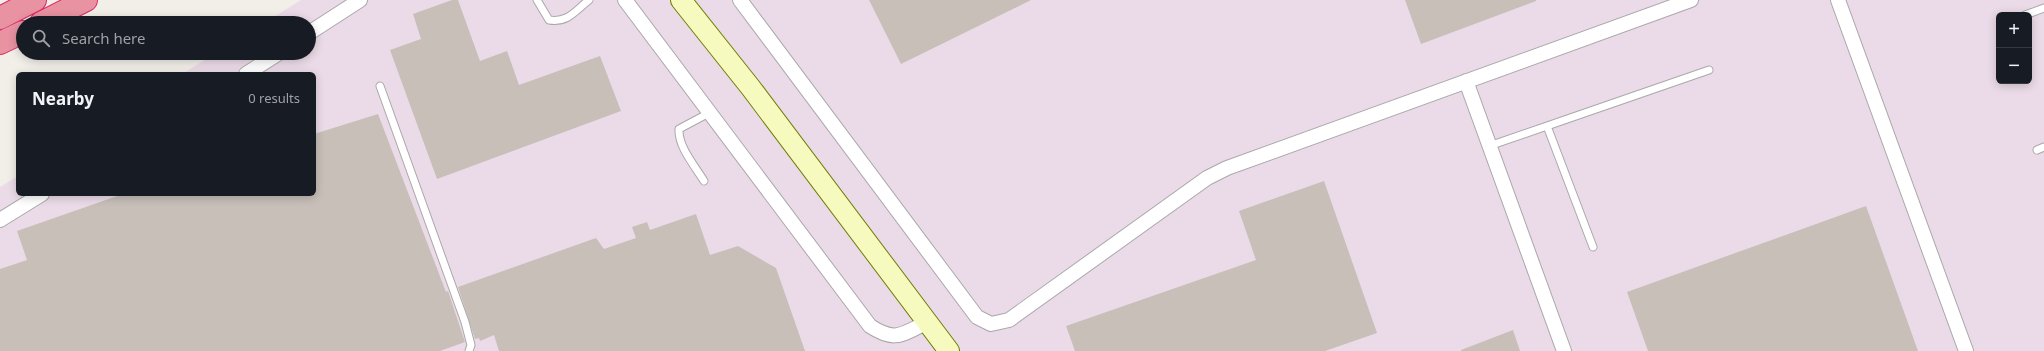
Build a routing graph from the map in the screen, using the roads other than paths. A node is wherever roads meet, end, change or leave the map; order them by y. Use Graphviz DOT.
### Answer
graph roads {
  1 [pos="35,0"];
  2 [pos="86,0"];
  3 [pos="360,0"];
  4 [pos="537,0"];
  5 [pos="589,0"];
  6 [pos="625,0"];
  7 [pos="681,0"];
  8 [pos="740,0"];
  9 [pos="1691,0"];
  10 [pos="1838,0"];
  11 [pos="2044,8"];
  12 [pos="2032,12"];
  13 [pos="55,16"];
  14 [pos="0,18"];
  15 [pos="316,28"];
  16 [pos="16,36"];
  17 [pos="0,44"];
  18 [pos="268,60"];
  19 [pos="1709,70"];
  20 [pos="249,72"];
  21 [pos="1466,81"];
  22 [pos="380,86"];
  23 [pos="710,113"];
  24 [pos="1547,126"];
  25 [pos="1489,146"];
  26 [pos="704,181"];
  27 [pos="39,196"];
  28 [pos="0,220"];
  29 [pos="1593,247"];
  30 [pos="928,322"];
  31 [pos="469,351"];
  32 [pos="949,351"];
  33 [pos="1564,351"];
  34 [pos="1966,351"];
  1 -- 14 [label="highway"];
  2 -- 13 [label="highway"];
  3 -- 15 [label="street"];
  4 -- 5 [label="lane"];
  6 -- 23 [label="street"];
  7 -- 30 [label="street"];
  8 -- 21 [label="street"];
  9 -- 21 [label="street"];
  10 -- 34 [label="street"];
  11 -- 12 [label="lane"];
  16 -- 17 [label="highway"];
  18 -- 20 [label="street"];
  19 -- 24 [label="lane"];
  21 -- 25 [label="street"];
  22 -- 31 [label="lane"];
  23 -- 26 [label="lane"];
  23 -- 30 [label="street"];
  24 -- 25 [label="lane"];
  24 -- 29 [label="lane"];
  25 -- 33 [label="street"];
  27 -- 28 [label="street"];
  30 -- 32 [label="street"];
}
